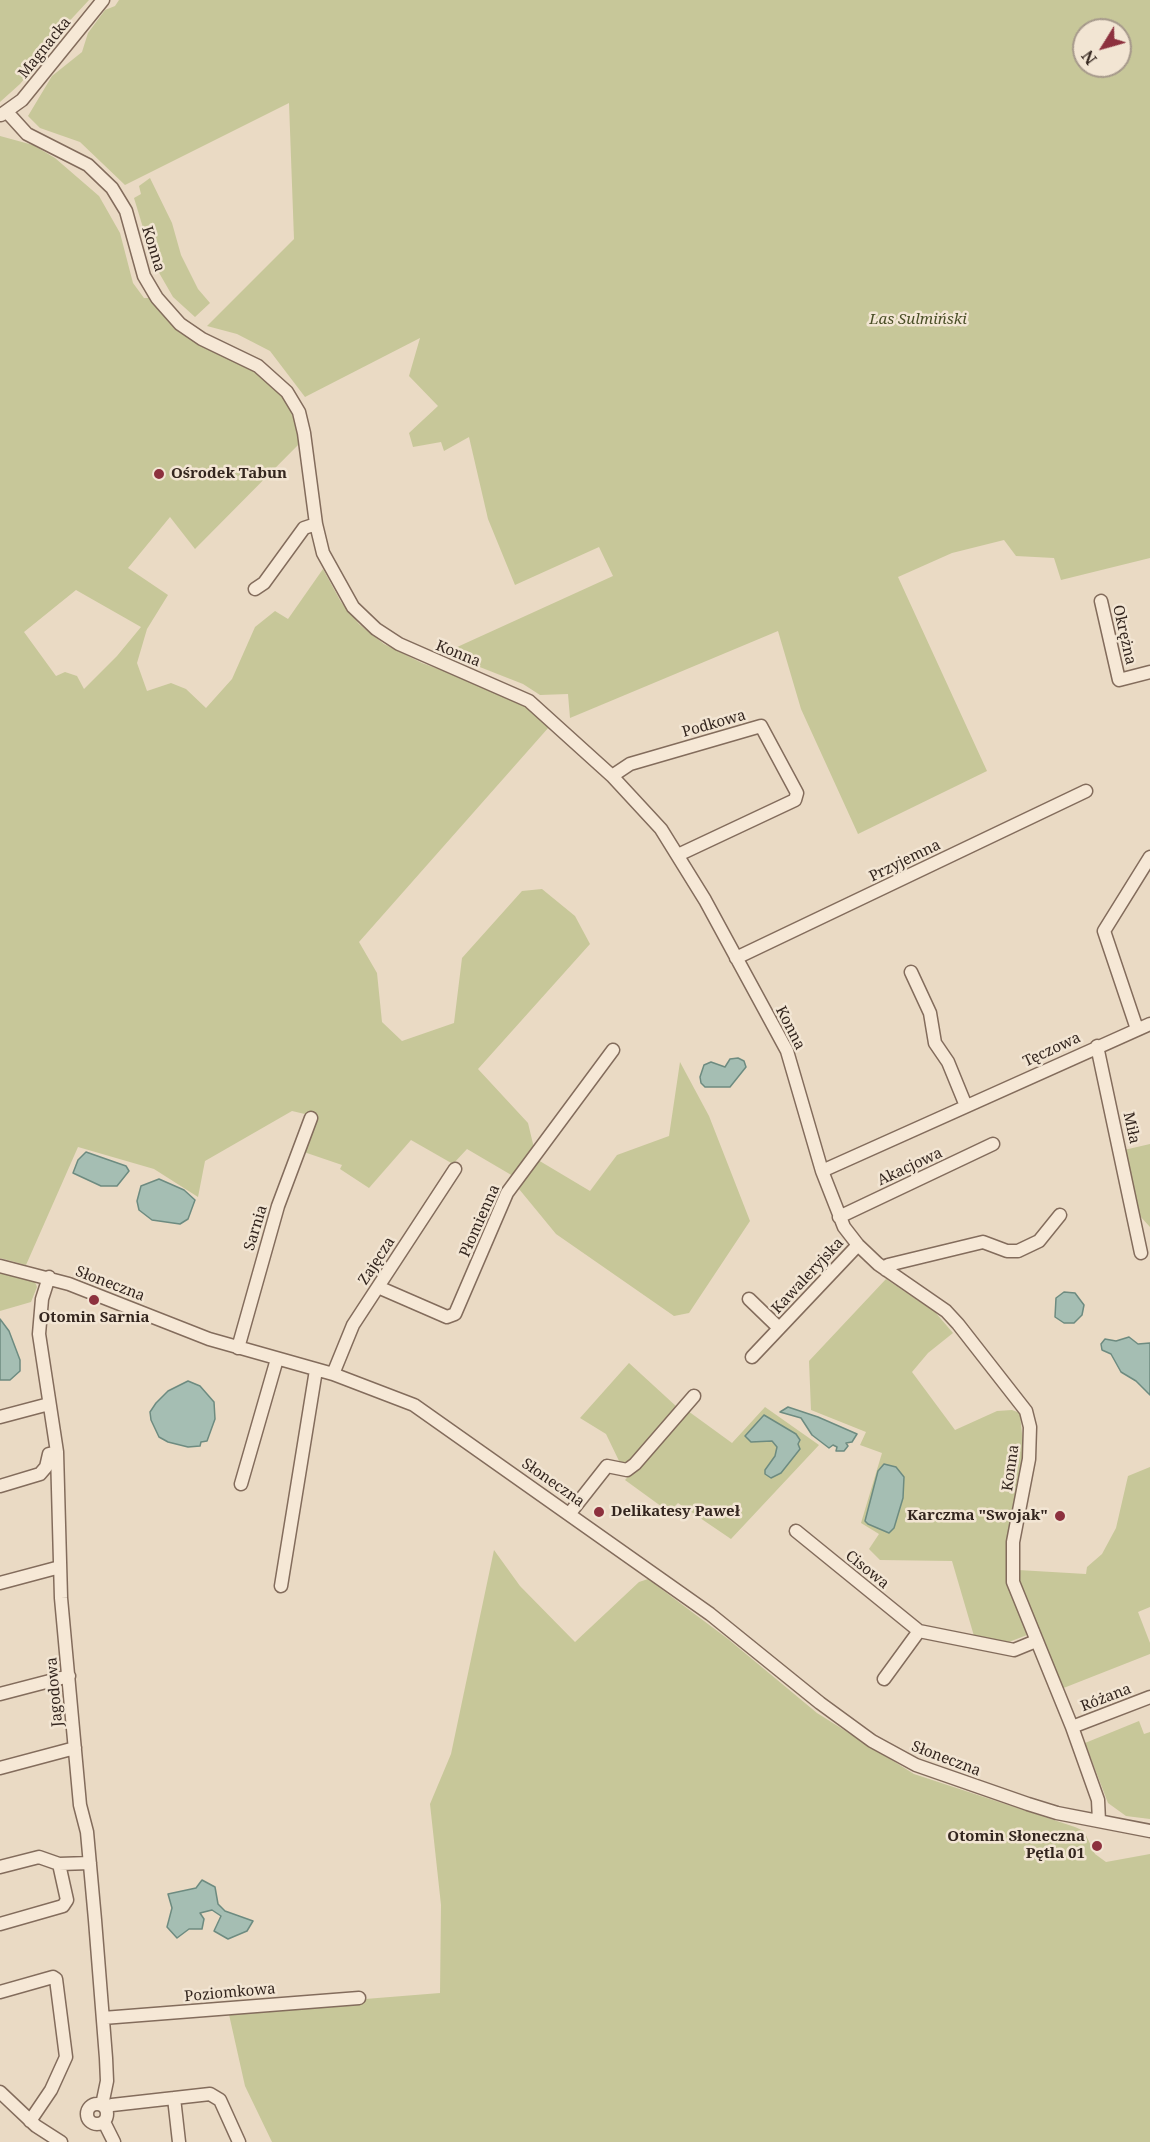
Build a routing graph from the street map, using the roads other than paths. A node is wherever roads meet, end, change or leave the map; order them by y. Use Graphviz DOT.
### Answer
graph roads {
  1 [pos="103,0"];
  2 [pos="4,114"];
  3 [pos="316,524"];
  4 [pos="255,589"];
  5 [pos="1101,601"];
  6 [pos="1150,672"];
  7 [pos="612,776"];
  8 [pos="1086,791"];
  9 [pos="678,855"];
  10 [pos="1150,857"];
  11 [pos="736,958"];
  12 [pos="911,972"];
  13 [pos="1150,1024"];
  14 [pos="1137,1029"];
  15 [pos="1097,1046"];
  16 [pos="613,1050"];
  17 [pos="966,1106"];
  18 [pos="311,1118"];
  19 [pos="993,1144"];
  20 [pos="455,1169"];
  21 [pos="822,1172"];
  22 [pos="1060,1215"];
  23 [pos="839,1217"];
  24 [pos="858,1245"];
  25 [pos="1142,1253"];
  26 [pos="0,1266"];
  27 [pos="886,1270"];
  28 [pos="49,1277"];
  29 [pos="378,1287"];
  30 [pos="749,1299"];
  31 [pos="779,1328"];
  32 [pos="238,1348"];
  33 [pos="752,1357"];
  34 [pos="277,1359"];
  35 [pos="316,1370"];
  36 [pos="333,1374"];
  37 [pos="694,1396"];
  38 [pos="49,1404"];
  39 [pos="0,1417"];
  40 [pos="57,1452"];
  41 [pos="241,1484"];
  42 [pos="0,1486"];
  43 [pos="570,1513"];
  44 [pos="796,1531"];
  45 [pos="60,1566"];
  46 [pos="0,1583"];
  47 [pos="281,1586"];
  48 [pos="919,1631"];
  49 [pos="1036,1641"];
  50 [pos="69,1676"];
  51 [pos="884,1679"];
  52 [pos="0,1694"];
  53 [pos="1150,1697"];
  54 [pos="1072,1727"];
  55 [pos="75,1748"];
  56 [pos="0,1768"];
  57 [pos="1099,1821"];
  58 [pos="1150,1831"];
  59 [pos="90,1863"];
  60 [pos="58,1864"];
  61 [pos="0,1867"];
  62 [pos="0,1924"];
  63 [pos="0,1992"];
  64 [pos="359,1998"];
  65 [pos="103,2018"];
  66 [pos="0,2092"];
  67 [pos="174,2098"];
  68 [pos="104,2107"];
  69 [pos="30,2121"];
  70 [pos="104,2122"];
  71 [pos="61,2142"];
  72 [pos="114,2142"];
  73 [pos="179,2142"];
  74 [pos="239,2142"];
  1 -- 2 [label="street, Magnacka"];
  2 -- 3 [label="street, Konna"];
  3 -- 4 [label="street"];
  3 -- 7 [label="street, Konna"];
  5 -- 6 [label="street, Okrężna"];
  7 -- 9 [label="street, Konna"];
  7 -- 9 [label="street, Podkowa"];
  8 -- 11 [label="street, Przyjemna"];
  9 -- 11 [label="street, Konna"];
  10 -- 14 [label="street"];
  11 -- 21 [label="street, Konna"];
  12 -- 17 [label="street"];
  13 -- 14 [label="street, Tęczowa"];
  14 -- 15 [label="street, Tęczowa"];
  15 -- 17 [label="street, Tęczowa"];
  15 -- 25 [label="street, Miła"];
  16 -- 29 [label="street, Płomienna"];
  17 -- 21 [label="street, Tęczowa"];
  18 -- 32 [label="street, Sarnia"];
  19 -- 23 [label="street, Akacjowa"];
  20 -- 29 [label="street, Zajęcza"];
  21 -- 23 [label="street, Konna"];
  22 -- 27 [label="street"];
  23 -- 24 [label="street, Konna"];
  24 -- 27 [label="street, Konna"];
  24 -- 31 [label="street, Kawaleryjska"];
  26 -- 28 [label="street, Słoneczna"];
  27 -- 49 [label="street, Konna"];
  28 -- 32 [label="street, Słoneczna"];
  28 -- 38 [label="street, Jagodowa"];
  29 -- 36 [label="street, Zajęcza"];
  30 -- 31 [label="street, Kawaleryjska"];
  31 -- 33 [label="street, Kawaleryjska"];
  32 -- 34 [label="street, Słoneczna"];
  34 -- 35 [label="street, Słoneczna"];
  34 -- 41 [label="street"];
  35 -- 36 [label="street, Słoneczna"];
  35 -- 47 [label="street"];
  36 -- 43 [label="street, Słoneczna"];
  37 -- 43 [label="street"];
  38 -- 39 [label="street"];
  38 -- 40 [label="street, Jagodowa"];
  40 -- 42 [label="street"];
  40 -- 45 [label="street, Jagodowa"];
  43 -- 57 [label="street, Słoneczna"];
  44 -- 48 [label="street, Cisowa"];
  45 -- 46 [label="street"];
  45 -- 50 [label="street, Jagodowa"];
  48 -- 49 [label="street, Cisowa"];
  48 -- 51 [label="street"];
  49 -- 54 [label="street, Konna"];
  50 -- 52 [label="street"];
  50 -- 55 [label="street, Jagodowa"];
  53 -- 54 [label="street, Różana"];
  54 -- 57 [label="street, Konna"];
  55 -- 56 [label="street"];
  55 -- 59 [label="street, Jagodowa"];
  57 -- 58 [label="street, Słoneczna"];
  59 -- 60 [label="street"];
  59 -- 65 [label="street, Jagodowa"];
  60 -- 61 [label="street"];
  60 -- 62 [label="street"];
  63 -- 69 [label="street"];
  64 -- 65 [label="street, Poziomkowa"];
  65 -- 68 [label="street, Jagodowa"];
  66 -- 69 [label="street"];
  67 -- 68 [label="street"];
  67 -- 73 [label="street"];
  67 -- 74 [label="street"];
  68 -- 70 [label="street"];
  68 -- 70 [label="street"];
  69 -- 71 [label="street"];
  70 -- 72 [label="street"];
}
